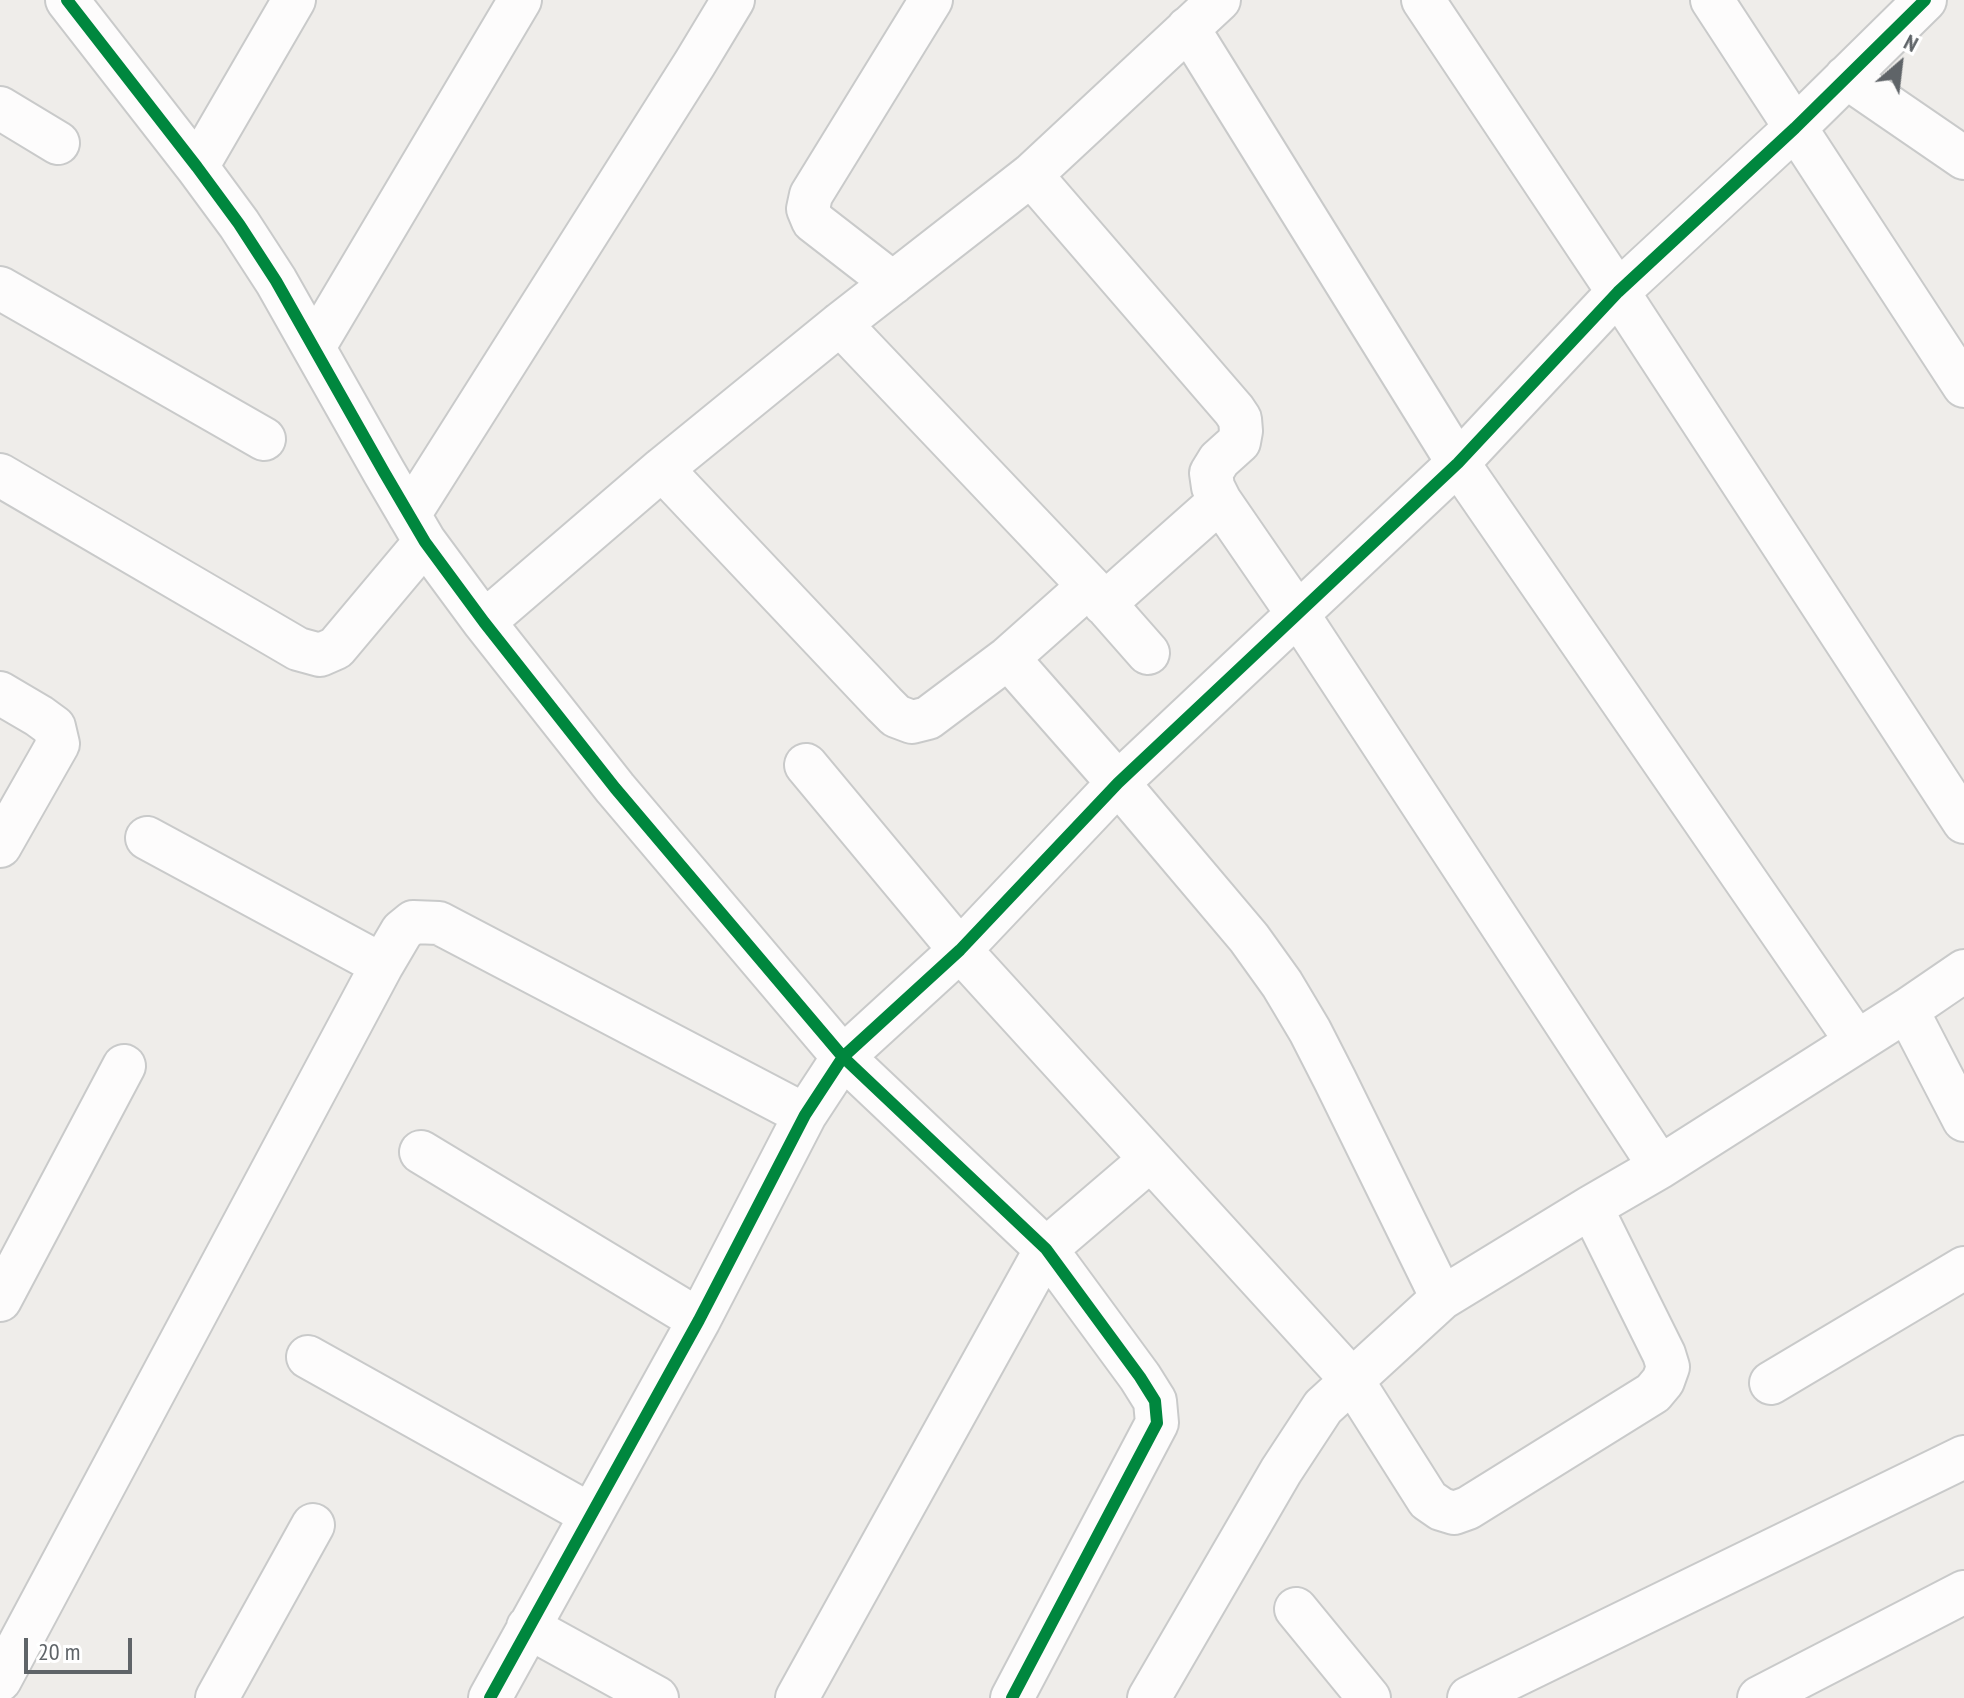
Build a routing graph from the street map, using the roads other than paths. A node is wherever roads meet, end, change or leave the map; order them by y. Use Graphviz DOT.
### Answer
graph roads {
  1 [pos="294,0"];
  2 [pos="520,0"];
  3 [pos="733,0"];
  4 [pos="931,0"];
  5 [pos="1423,0"];
  6 [pos="1712,0"];
  7 [pos="1925,0"];
  8 [pos="71,2"];
  9 [pos="1200,10"];
  10 [pos="1846,77"];
  11 [pos="0,108"];
  12 [pos="1795,128"];
  13 [pos="58,143"];
  14 [pos="1964,158"];
  15 [pos="197,167"];
  16 [pos="1031,175"];
  17 [pos="893,283"];
  18 [pos="0,288"];
  19 [pos="1618,292"];
  20 [pos="840,324"];
  21 [pos="314,347"];
  22 [pos="1964,386"];
  23 [pos="264,439"];
  24 [pos="1458,463"];
  25 [pos="662,469"];
  26 [pos="0,475"];
  27 [pos="1220,501"];
  28 [pos="417,528"];
  29 [pos="1096,595"];
  30 [pos="1297,613"];
  31 [pos="484,622"];
  32 [pos="1148,653"];
  33 [pos="1008,658"];
  34 [pos="0,693"];
  35 [pos="806,765"];
  36 [pos="1118,783"];
  37 [pos="1964,822"];
  38 [pos="147,838"];
  39 [pos="1,842"];
  40 [pos="960,950"];
  41 [pos="382,965"];
  42 [pos="1964,971"];
  43 [pos="1907,1010"];
  44 [pos="1857,1042"];
  45 [pos="843,1057"];
  46 [pos="124,1066"];
  47 [pos="805,1115"];
  48 [pos="1964,1120"];
  49 [pos="421,1152"];
  50 [pos="1150,1160"];
  51 [pos="1660,1167"];
  52 [pos="1591,1207"];
  53 [pos="1046,1249"];
  54 [pos="1964,1268"];
  55 [pos="1442,1298"];
  56 [pos="0,1300"];
  57 [pos="699,1320"];
  58 [pos="308,1357"];
  59 [pos="1352,1380"];
  60 [pos="1771,1383"];
  61 [pos="1964,1457"];
  62 [pos="591,1515"];
  63 [pos="313,1525"];
  64 [pos="1964,1592"];
  65 [pos="1296,1609"];
  66 [pos="528,1627"];
  67 [pos="0,1683"];
  68 [pos="23,1698"];
  69 [pos="217,1698"];
  70 [pos="490,1698"];
  71 [pos="657,1698"];
  72 [pos="797,1698"];
  73 [pos="1012,1698"];
  74 [pos="1149,1698"];
  75 [pos="1369,1698"];
  76 [pos="1469,1698"];
  77 [pos="1759,1698"];
  1 -- 15 [label="street"];
  2 -- 21 [label="street"];
  3 -- 28 [label="street"];
  4 -- 17 [label="street"];
  5 -- 19 [label="street"];
  6 -- 12 [label="street"];
  7 -- 10 [label="street"];
  8 -- 15 [label="street"];
  9 -- 16 [label="street"];
  9 -- 24 [label="street"];
  10 -- 12 [label="street"];
  10 -- 14 [label="street"];
  11 -- 13 [label="street"];
  12 -- 19 [label="street"];
  12 -- 22 [label="street"];
  15 -- 21 [label="street"];
  16 -- 17 [label="street"];
  16 -- 27 [label="street"];
  17 -- 20 [label="street"];
  18 -- 23 [label="street"];
  19 -- 24 [label="street"];
  19 -- 37 [label="street"];
  20 -- 25 [label="street"];
  20 -- 29 [label="street"];
  21 -- 28 [label="street"];
  24 -- 30 [label="street"];
  24 -- 44 [label="street"];
  25 -- 31 [label="street"];
  25 -- 33 [label="street"];
  26 -- 28 [label="street"];
  27 -- 29 [label="street"];
  27 -- 30 [label="street"];
  28 -- 31 [label="street"];
  29 -- 32 [label="street"];
  29 -- 33 [label="street"];
  30 -- 36 [label="street"];
  30 -- 51 [label="street"];
  31 -- 45 [label="street"];
  33 -- 36 [label="street"];
  34 -- 39 [label="street"];
  35 -- 40 [label="street"];
  36 -- 40 [label="street"];
  36 -- 55 [label="street"];
  38 -- 41 [label="street"];
  40 -- 45 [label="street"];
  40 -- 50 [label="street"];
  41 -- 47 [label="street"];
  41 -- 67 [label="street"];
  42 -- 43 [label="street"];
  43 -- 44 [label="street"];
  43 -- 48 [label="street"];
  44 -- 51 [label="street"];
  45 -- 47 [label="street"];
  45 -- 53 [label="street"];
  46 -- 56 [label="street"];
  47 -- 57 [label="street"];
  49 -- 57 [label="street"];
  50 -- 53 [label="street"];
  50 -- 59 [label="street"];
  51 -- 52 [label="street"];
  52 -- 55 [label="street"];
  52 -- 59 [label="street"];
  53 -- 72 [label="street"];
  53 -- 73 [label="street"];
  54 -- 60 [label="street"];
  55 -- 59 [label="street"];
  57 -- 62 [label="street"];
  58 -- 62 [label="street"];
  59 -- 74 [label="street"];
  61 -- 76 [label="street"];
  62 -- 66 [label="street"];
  63 -- 69 [label="street"];
  64 -- 77 [label="street"];
  65 -- 75 [label="street"];
  66 -- 70 [label="street"];
  66 -- 71 [label="street"];
  67 -- 68 [label="street"];
}
